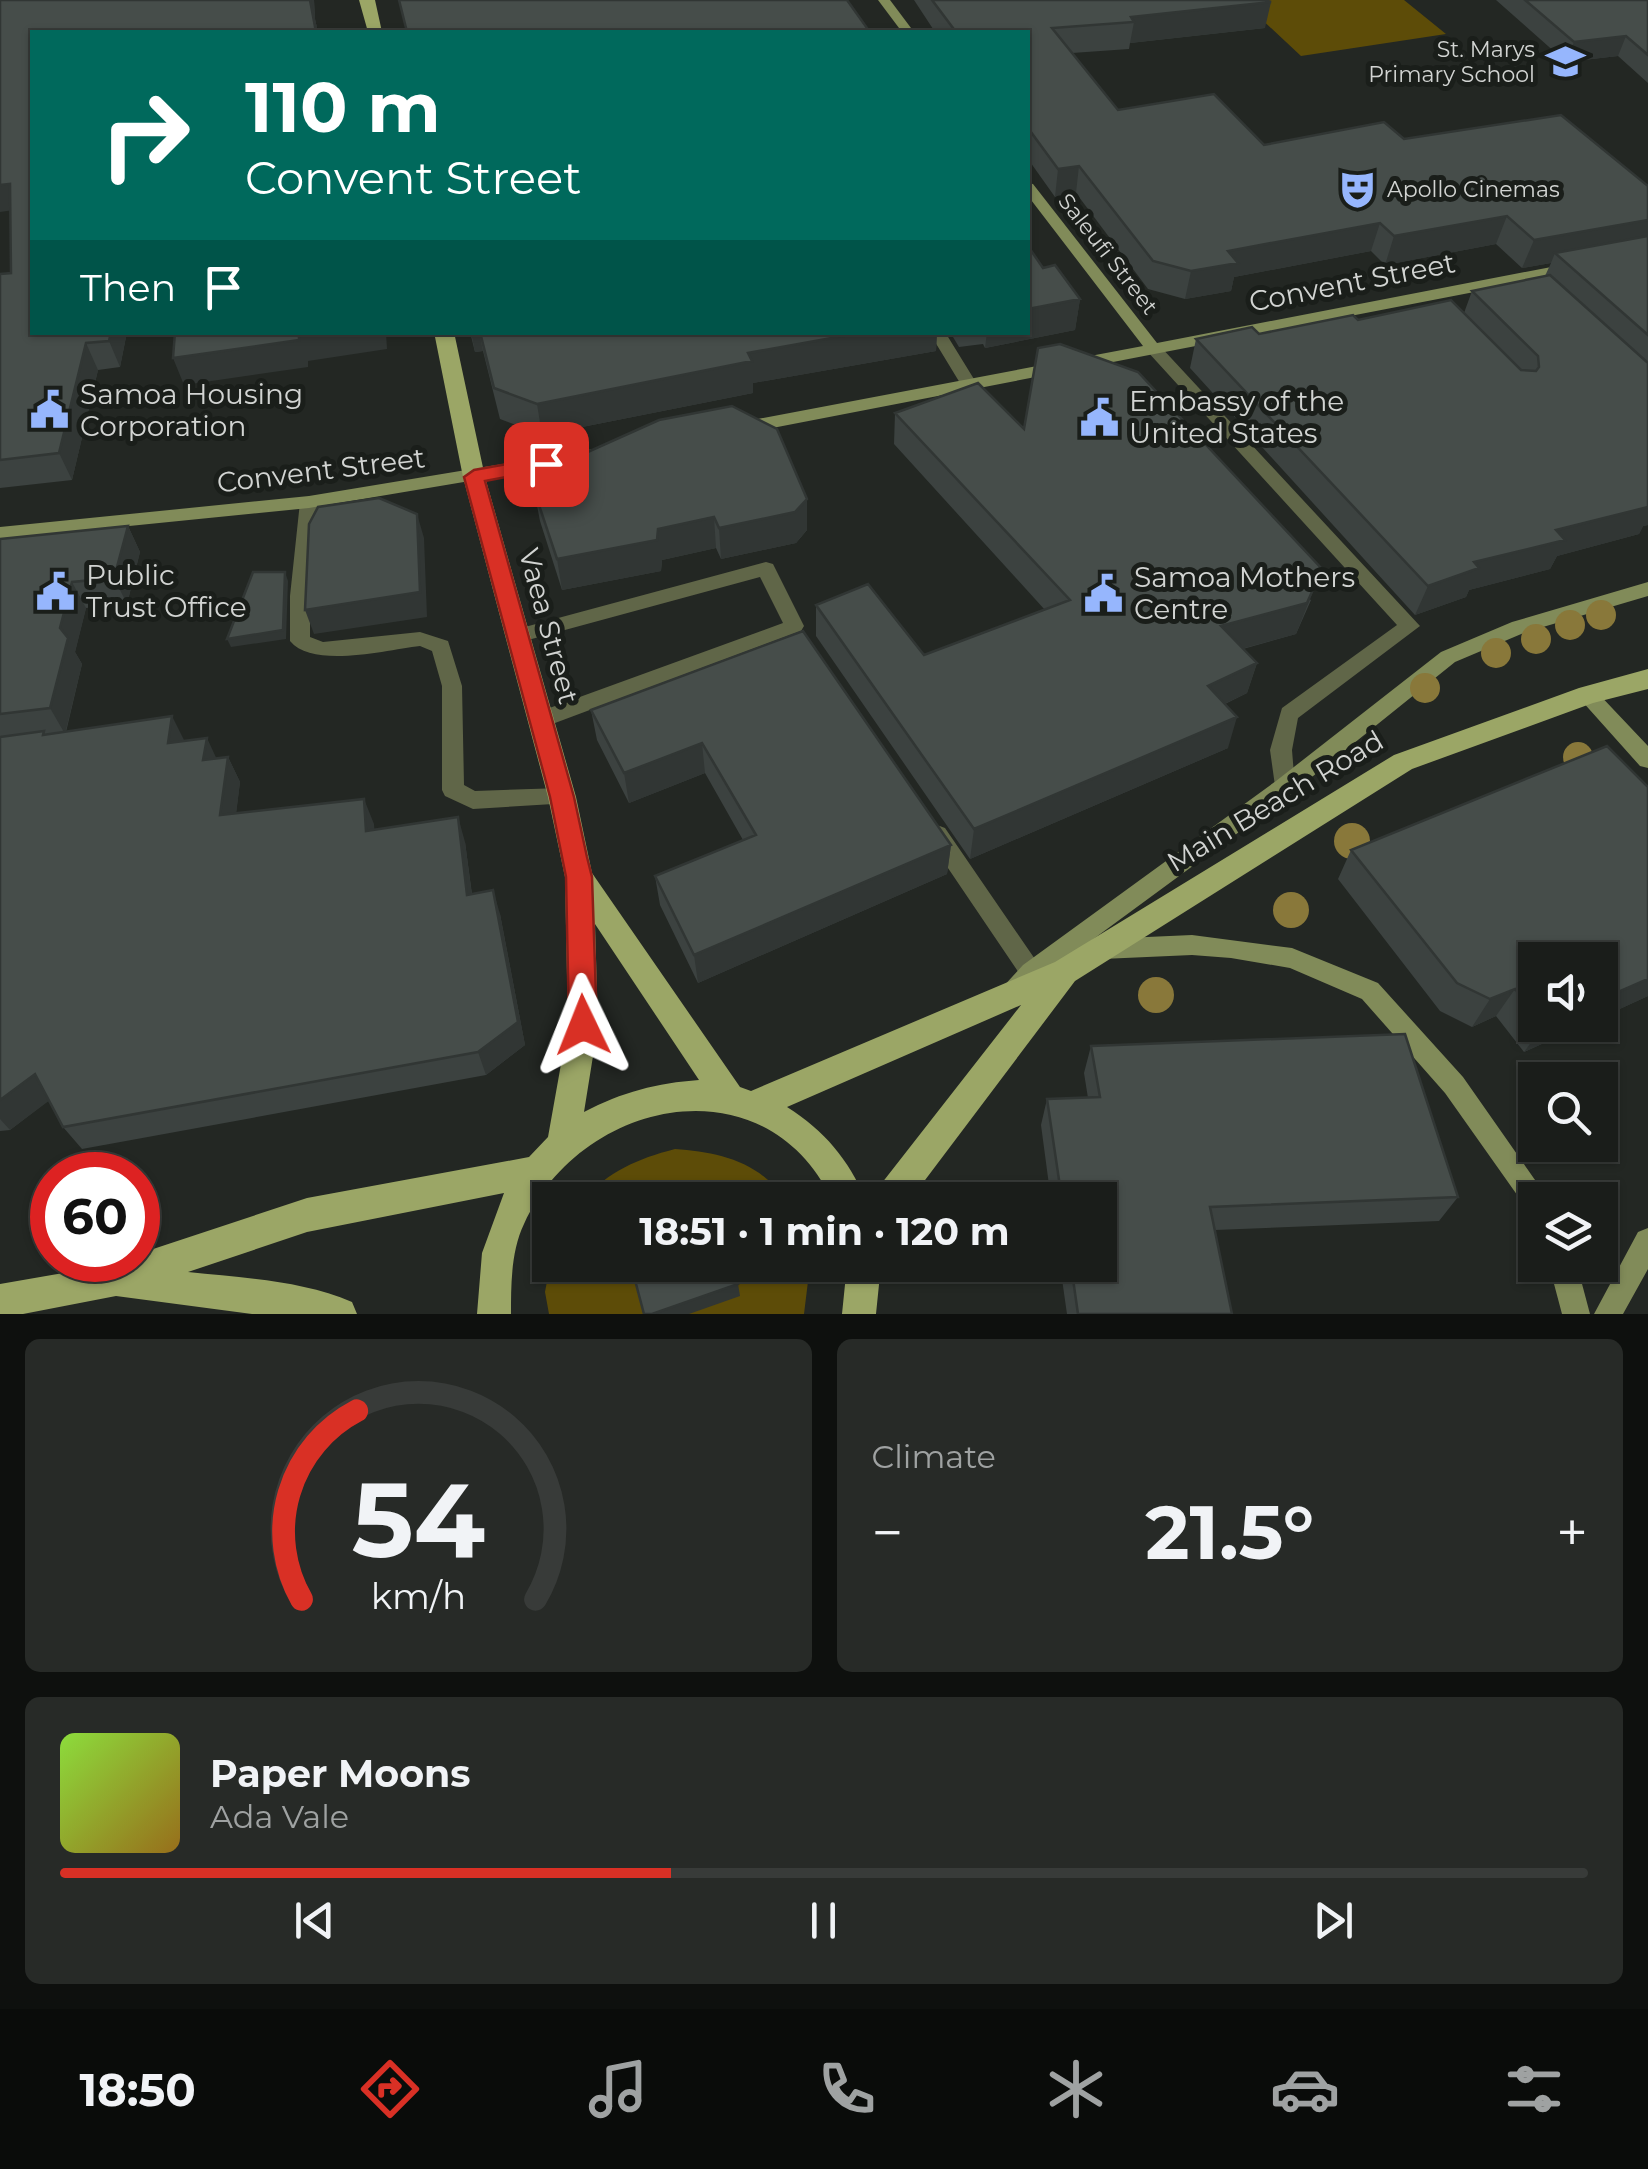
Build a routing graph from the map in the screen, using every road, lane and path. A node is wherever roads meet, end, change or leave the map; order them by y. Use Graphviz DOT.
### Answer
graph roads {
  1 [pos="367,0"];
  2 [pos="884,0"];
  3 [pos="374,30"];
  4 [pos="906,30"];
  5 [pos="1030,191"];
  6 [pos="1596,263"];
  7 [pos="1422,296"];
  8 [pos="1436,309"];
  9 [pos="445,335"];
  10 [pos="940,335"];
  11 [pos="1152,348"];
  12 [pos="969,384"];
  13 [pos="720,432"];
  14 [pos="626,449"];
  15 [pos="474,477"];
  16 [pos="310,502"];
  17 [pos="0,533"];
  18 [pos="1648,589"];
  19 [pos="517,636"];
  20 [pos="1648,678"];
  21 [pos="1588,695"];
  22 [pos="540,720"];
  23 [pos="1648,760"];
  24 [pos="1284,787"];
  25 [pos="562,797"];
  26 [pos="918,807"];
  27 [pos="579,877"];
  28 [pos="1098,950"];
  29 [pos="1066,971"];
  30 [pos="1032,972"];
  31 [pos="1005,998"];
  32 [pos="742,1101"];
  33 [pos="563,1143"];
  34 [pos="537,1171"];
  35 [pos="843,1182"];
  36 [pos="904,1182"];
  37 [pos="1523,1182"];
  38 [pos="1648,1242"];
  39 [pos="160,1264"];
  40 [pos="101,1282"];
  41 [pos="128,1282"];
  42 [pos="863,1282"];
  43 [pos="1568,1282"];
  44 [pos="0,1301"];
  45 [pos="340,1314"];
  46 [pos="494,1314"];
  47 [pos="860,1314"];
  48 [pos="1576,1314"];
  49 [pos="1608,1314"];
  1 -- 3 [label="main road"];
  2 -- 4 [label="main road"];
  5 -- 11 [label="main road, Saleufi Street"];
  6 -- 7 [label="main road, Convent Street"];
  7 -- 8 [label="lane"];
  7 -- 11 [label="main road, Convent Street"];
  9 -- 15 [label="main road, Vaea Street"];
  10 -- 12 [label="lane"];
  11 -- 12 [label="main road, Convent Street"];
  11 -- 24 [label="lane"];
  12 -- 13 [label="main road, Convent Street"];
  14 -- 15 [label="main road, Convent Street"];
  15 -- 16 [label="main road, Convent Street"];
  15 -- 19 [label="main road, Vaea Street"];
  16 -- 17 [label="main road, Convent Street"];
  16 -- 25 [label="lane"];
  18 -- 24 [label="main road"];
  19 -- 22 [label="main road, Vaea Street"];
  19 -- 22 [label="lane"];
  20 -- 21 [label="main road, Main Beach Road"];
  21 -- 23 [label="main road"];
  21 -- 28 [label="main road, Main Beach Road"];
  22 -- 25 [label="main road, Vaea Street"];
  24 -- 30 [label="main road"];
  25 -- 27 [label="main road, Vaea Street"];
  26 -- 30 [label="lane"];
  27 -- 32 [label="main road, Vaea Street"];
  27 -- 33 [label="main road, Vaea Street"];
  28 -- 29 [label="main road, Main Beach Road"];
  28 -- 37 [label="main road"];
  29 -- 31 [label="main road, Main Beach Road"];
  29 -- 36 [label="main road, Main Beach Road"];
  30 -- 31 [label="main road"];
  31 -- 32 [label="main road, Main Beach Road"];
  32 -- 33 [label="main road"];
  32 -- 35 [label="main road"];
  33 -- 34 [label="main road"];
  34 -- 39 [label="main road"];
  34 -- 46 [label="main road"];
  38 -- 49 [label="main road"];
  40 -- 44 [label="main road"];
  41 -- 45 [label="main road"];
  42 -- 47 [label="main road"];
  43 -- 48 [label="main road"];
}
